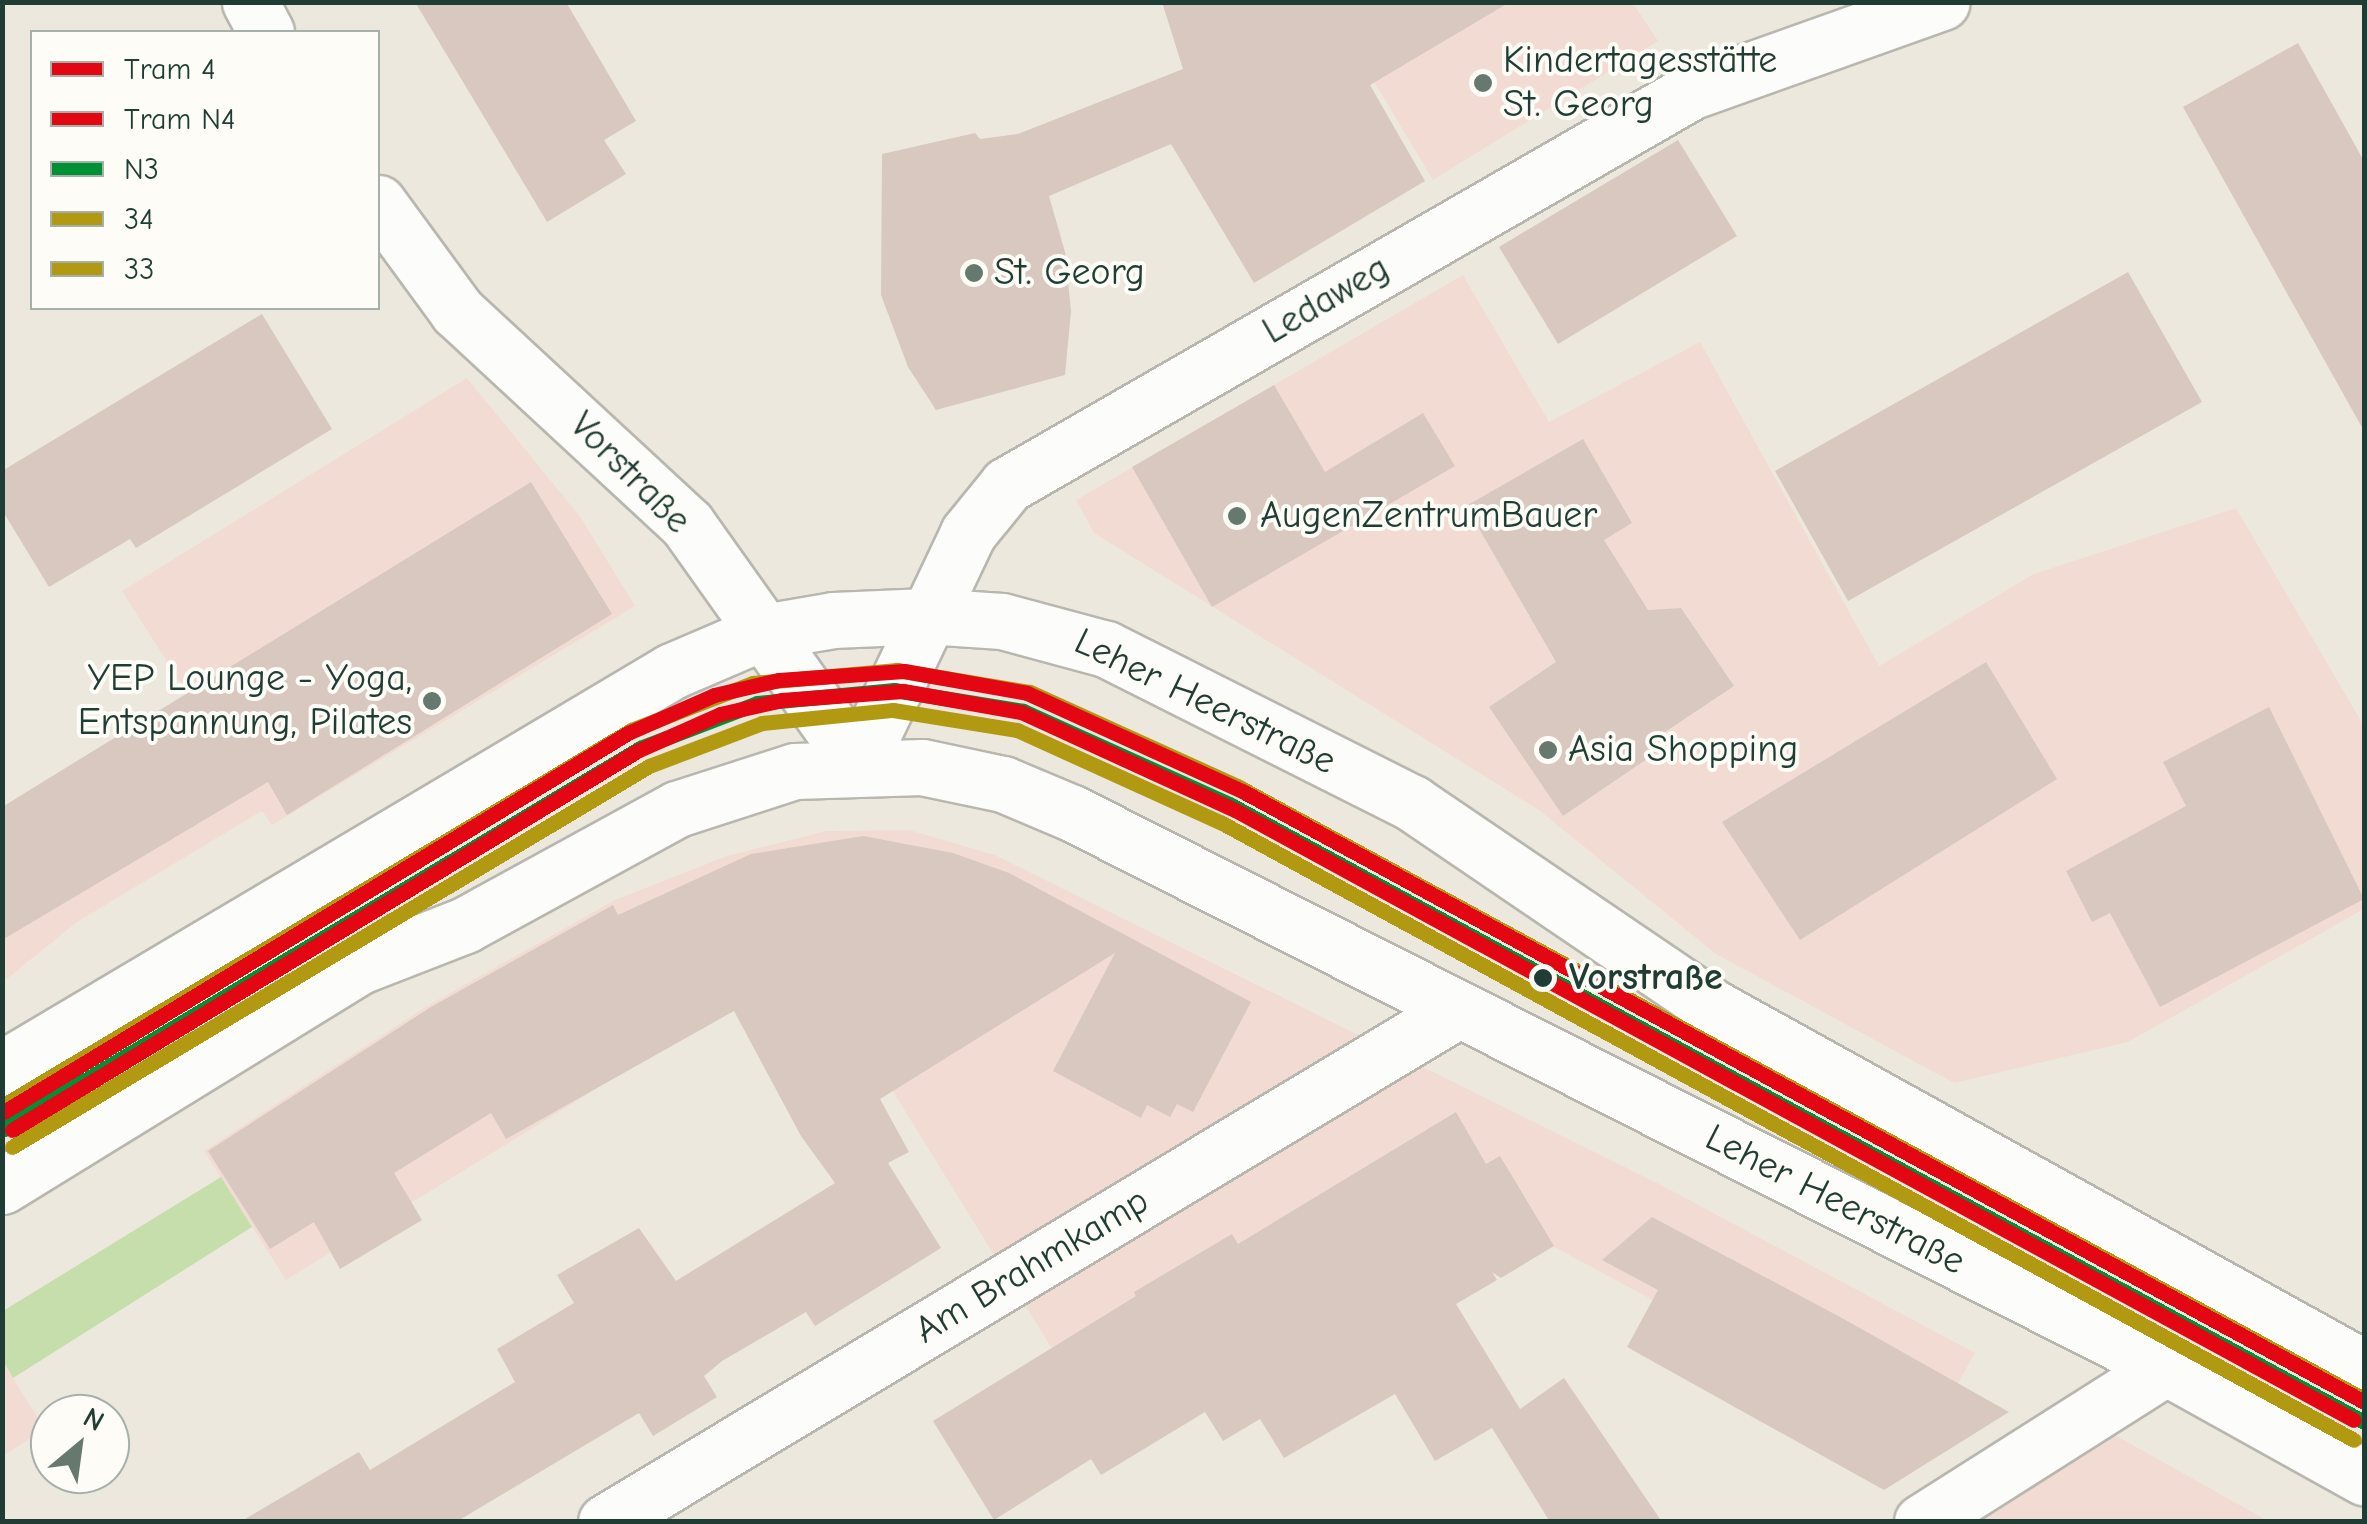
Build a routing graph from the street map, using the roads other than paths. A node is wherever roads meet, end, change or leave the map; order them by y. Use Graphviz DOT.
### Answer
graph roads {
  1 [pos="250,2"];
  2 [pos="1942,2"];
  3 [pos="265,30"];
  4 [pos="380,206"];
  5 [pos="927,616"];
  6 [pos="763,632"];
  7 [pos="858,766"];
  8 [pos="1458,1010"];
  9 [pos="2,1070"];
  10 [pos="2,1186"];
  11 [pos="2166,1367"];
  12 [pos="2364,1368"];
  13 [pos="2364,1477"];
  14 [pos="606,1522"];
  15 [pos="1922,1522"];
  1 -- 3 [label="main road"];
  2 -- 5 [label="main road, Ledaweg"];
  4 -- 6 [label="main road, Vorstraße"];
  5 -- 6 [label="main road, Leher Heerstraße"];
  5 -- 7 [label="main road, Ledaweg"];
  5 -- 12 [label="main road, Leher Heerstraße"];
  6 -- 7 [label="main road, Vorstraße"];
  6 -- 9 [label="main road, Leher Heerstraße"];
  7 -- 8 [label="main road, Leher Heerstraße"];
  7 -- 10 [label="main road, Leher Heerstraße"];
  8 -- 11 [label="main road, Leher Heerstraße"];
  8 -- 14 [label="main road, Am Brahmkamp"];
  11 -- 13 [label="main road, Leher Heerstraße"];
  11 -- 15 [label="main road"];
}
